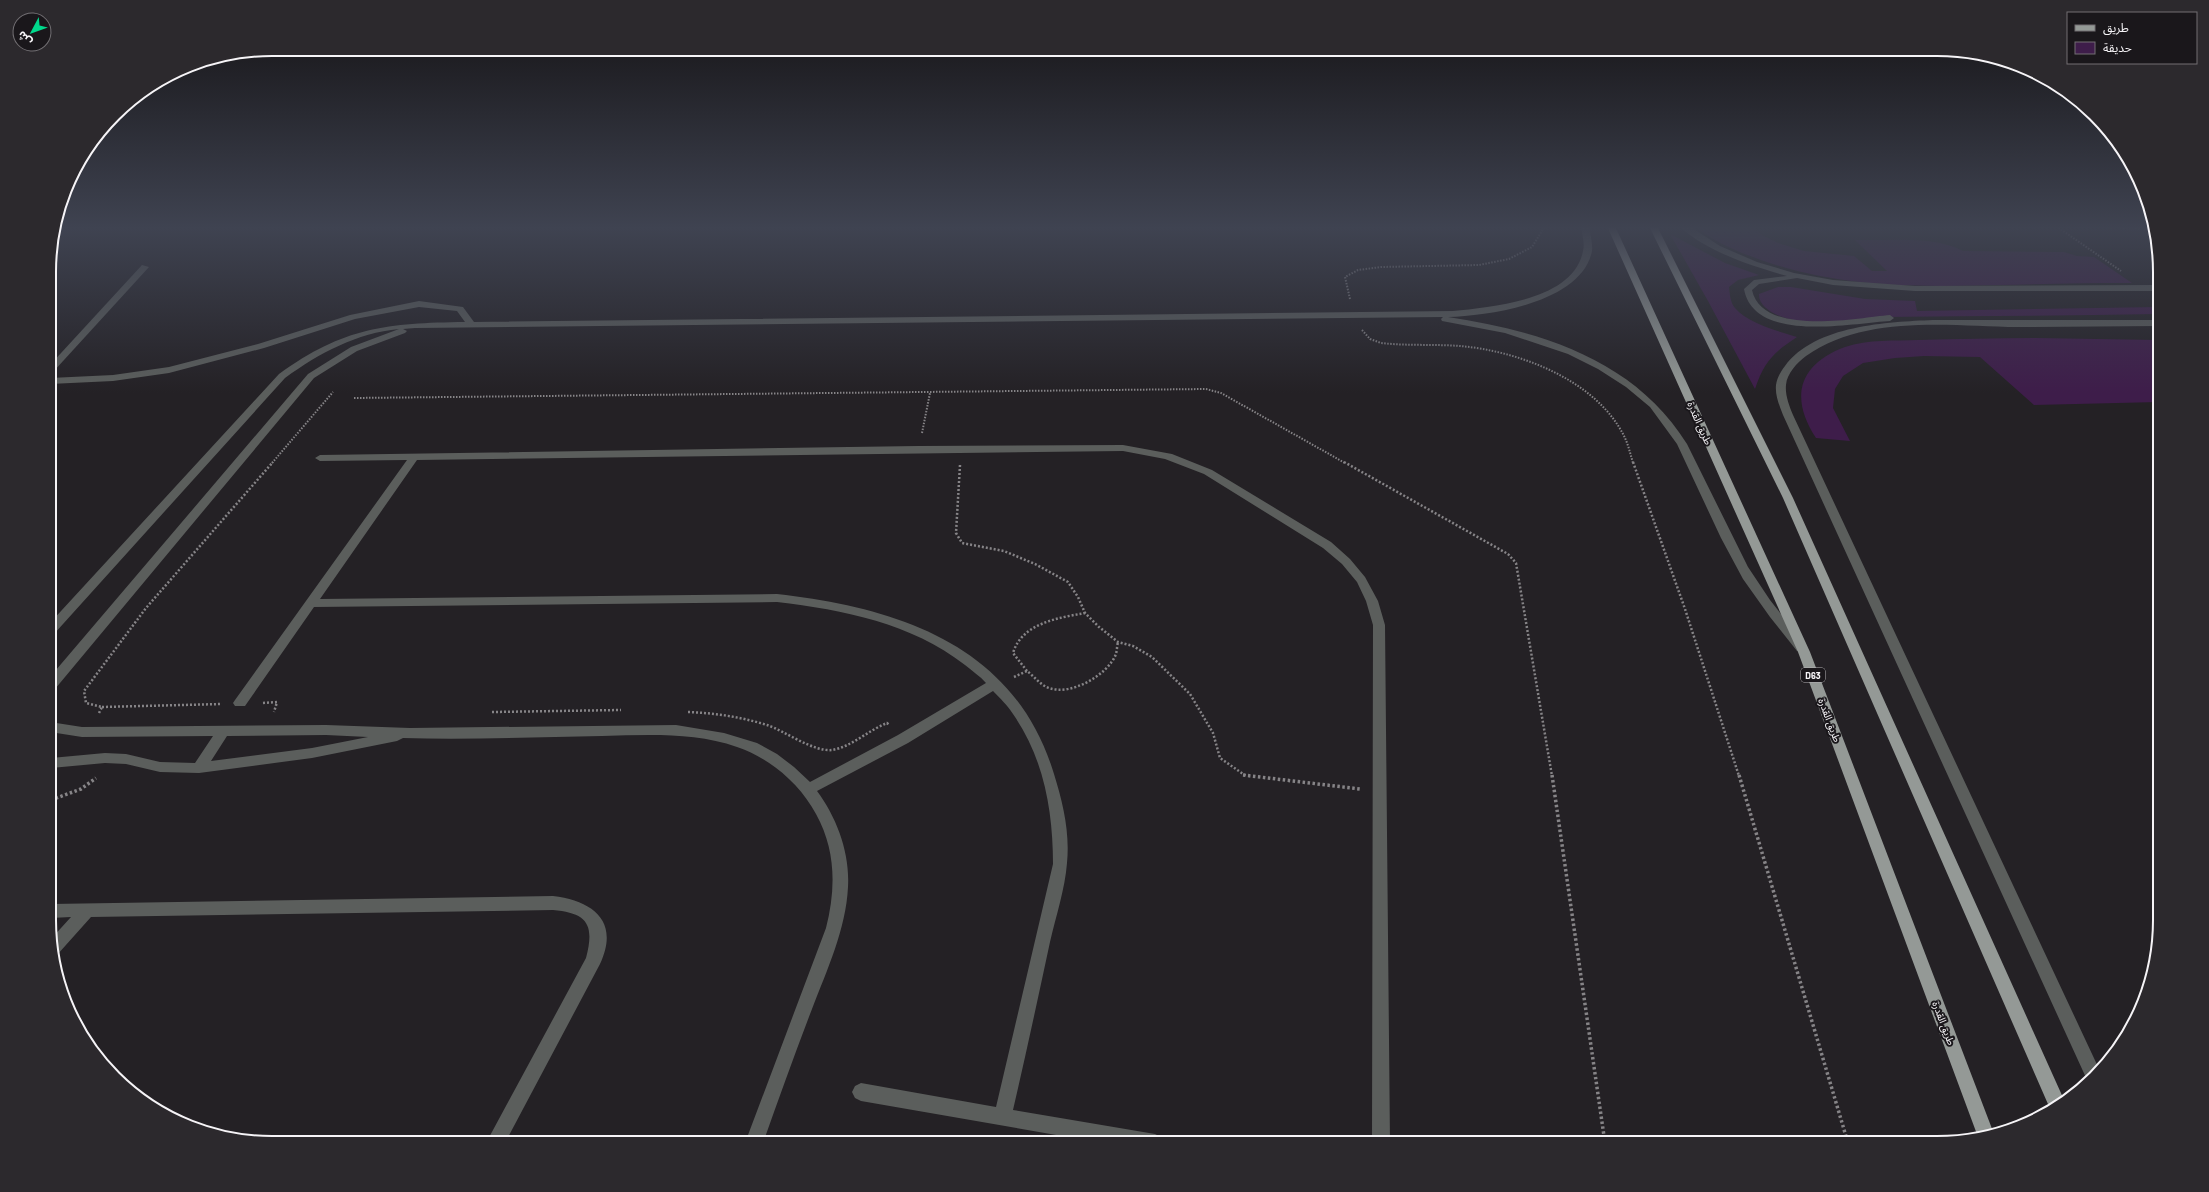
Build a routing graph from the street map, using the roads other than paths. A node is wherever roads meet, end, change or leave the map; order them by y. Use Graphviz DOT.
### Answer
graph roads {
  1 [pos="132,282"];
  2 [pos="1566,282"];
  3 [pos="1636,282"];
  4 [pos="1681,282"];
  5 [pos="1759,282"];
  6 [pos="1829,282"];
  7 [pos="2153,288"];
  8 [pos="1398,313"];
  9 [pos="2153,323"];
  10 [pos="1925,324"];
  11 [pos="472,325"];
  12 [pos="427,326"];
  13 [pos="56,363"];
  14 [pos="56,381"];
  15 [pos="414,457"];
  16 [pos="320,458"];
  17 [pos="312,603"];
  18 [pos="56,624"];
  19 [pos="1804,652"];
  20 [pos="56,679"];
  21 [pos="997,684"];
  22 [pos="240,703"];
  23 [pos="56,728"];
  24 [pos="223,731"];
  25 [pos="410,734"];
  26 [pos="56,762"];
  27 [pos="199,768"];
  28 [pos="809,789"];
  29 [pos="88,910"];
  30 [pos="56,911"];
  31 [pos="57,943"];
  32 [pos="2091,1071"];
  33 [pos="861,1092"];
  34 [pos="2055,1101"];
  35 [pos="1004,1116"];
  36 [pos="1984,1131"];
  37 [pos="499,1136"];
  38 [pos="757,1136"];
  39 [pos="1116,1136"];
  40 [pos="1381,1136"];
  1 -- 13 [label="street"];
  2 -- 8 [label="street"];
  3 -- 19 [label="main road, طريق القدرة / D63"];
  4 -- 34 [label="main road"];
  5 -- 10 [label="street"];
  6 -- 7 [label="street"];
  8 -- 11 [label="street"];
  8 -- 19 [label="street"];
  9 -- 10 [label="street"];
  10 -- 32 [label="street"];
  11 -- 12 [label="street"];
  11 -- 14 [label="street"];
  12 -- 18 [label="street"];
  12 -- 20 [label="street"];
  15 -- 16 [label="street"];
  15 -- 17 [label="street"];
  15 -- 40 [label="street"];
  17 -- 21 [label="street"];
  17 -- 22 [label="street"];
  19 -- 36 [label="main road, طريق القدرة / D63"];
  21 -- 28 [label="street"];
  21 -- 35 [label="street"];
  23 -- 24 [label="street"];
  24 -- 25 [label="street"];
  24 -- 27 [label="street"];
  25 -- 27 [label="street"];
  25 -- 28 [label="street"];
  26 -- 27 [label="street"];
  28 -- 38 [label="street"];
  29 -- 30 [label="street"];
  29 -- 31 [label="street"];
  29 -- 37 [label="street"];
  33 -- 35 [label="street"];
  35 -- 39 [label="street"];
}
